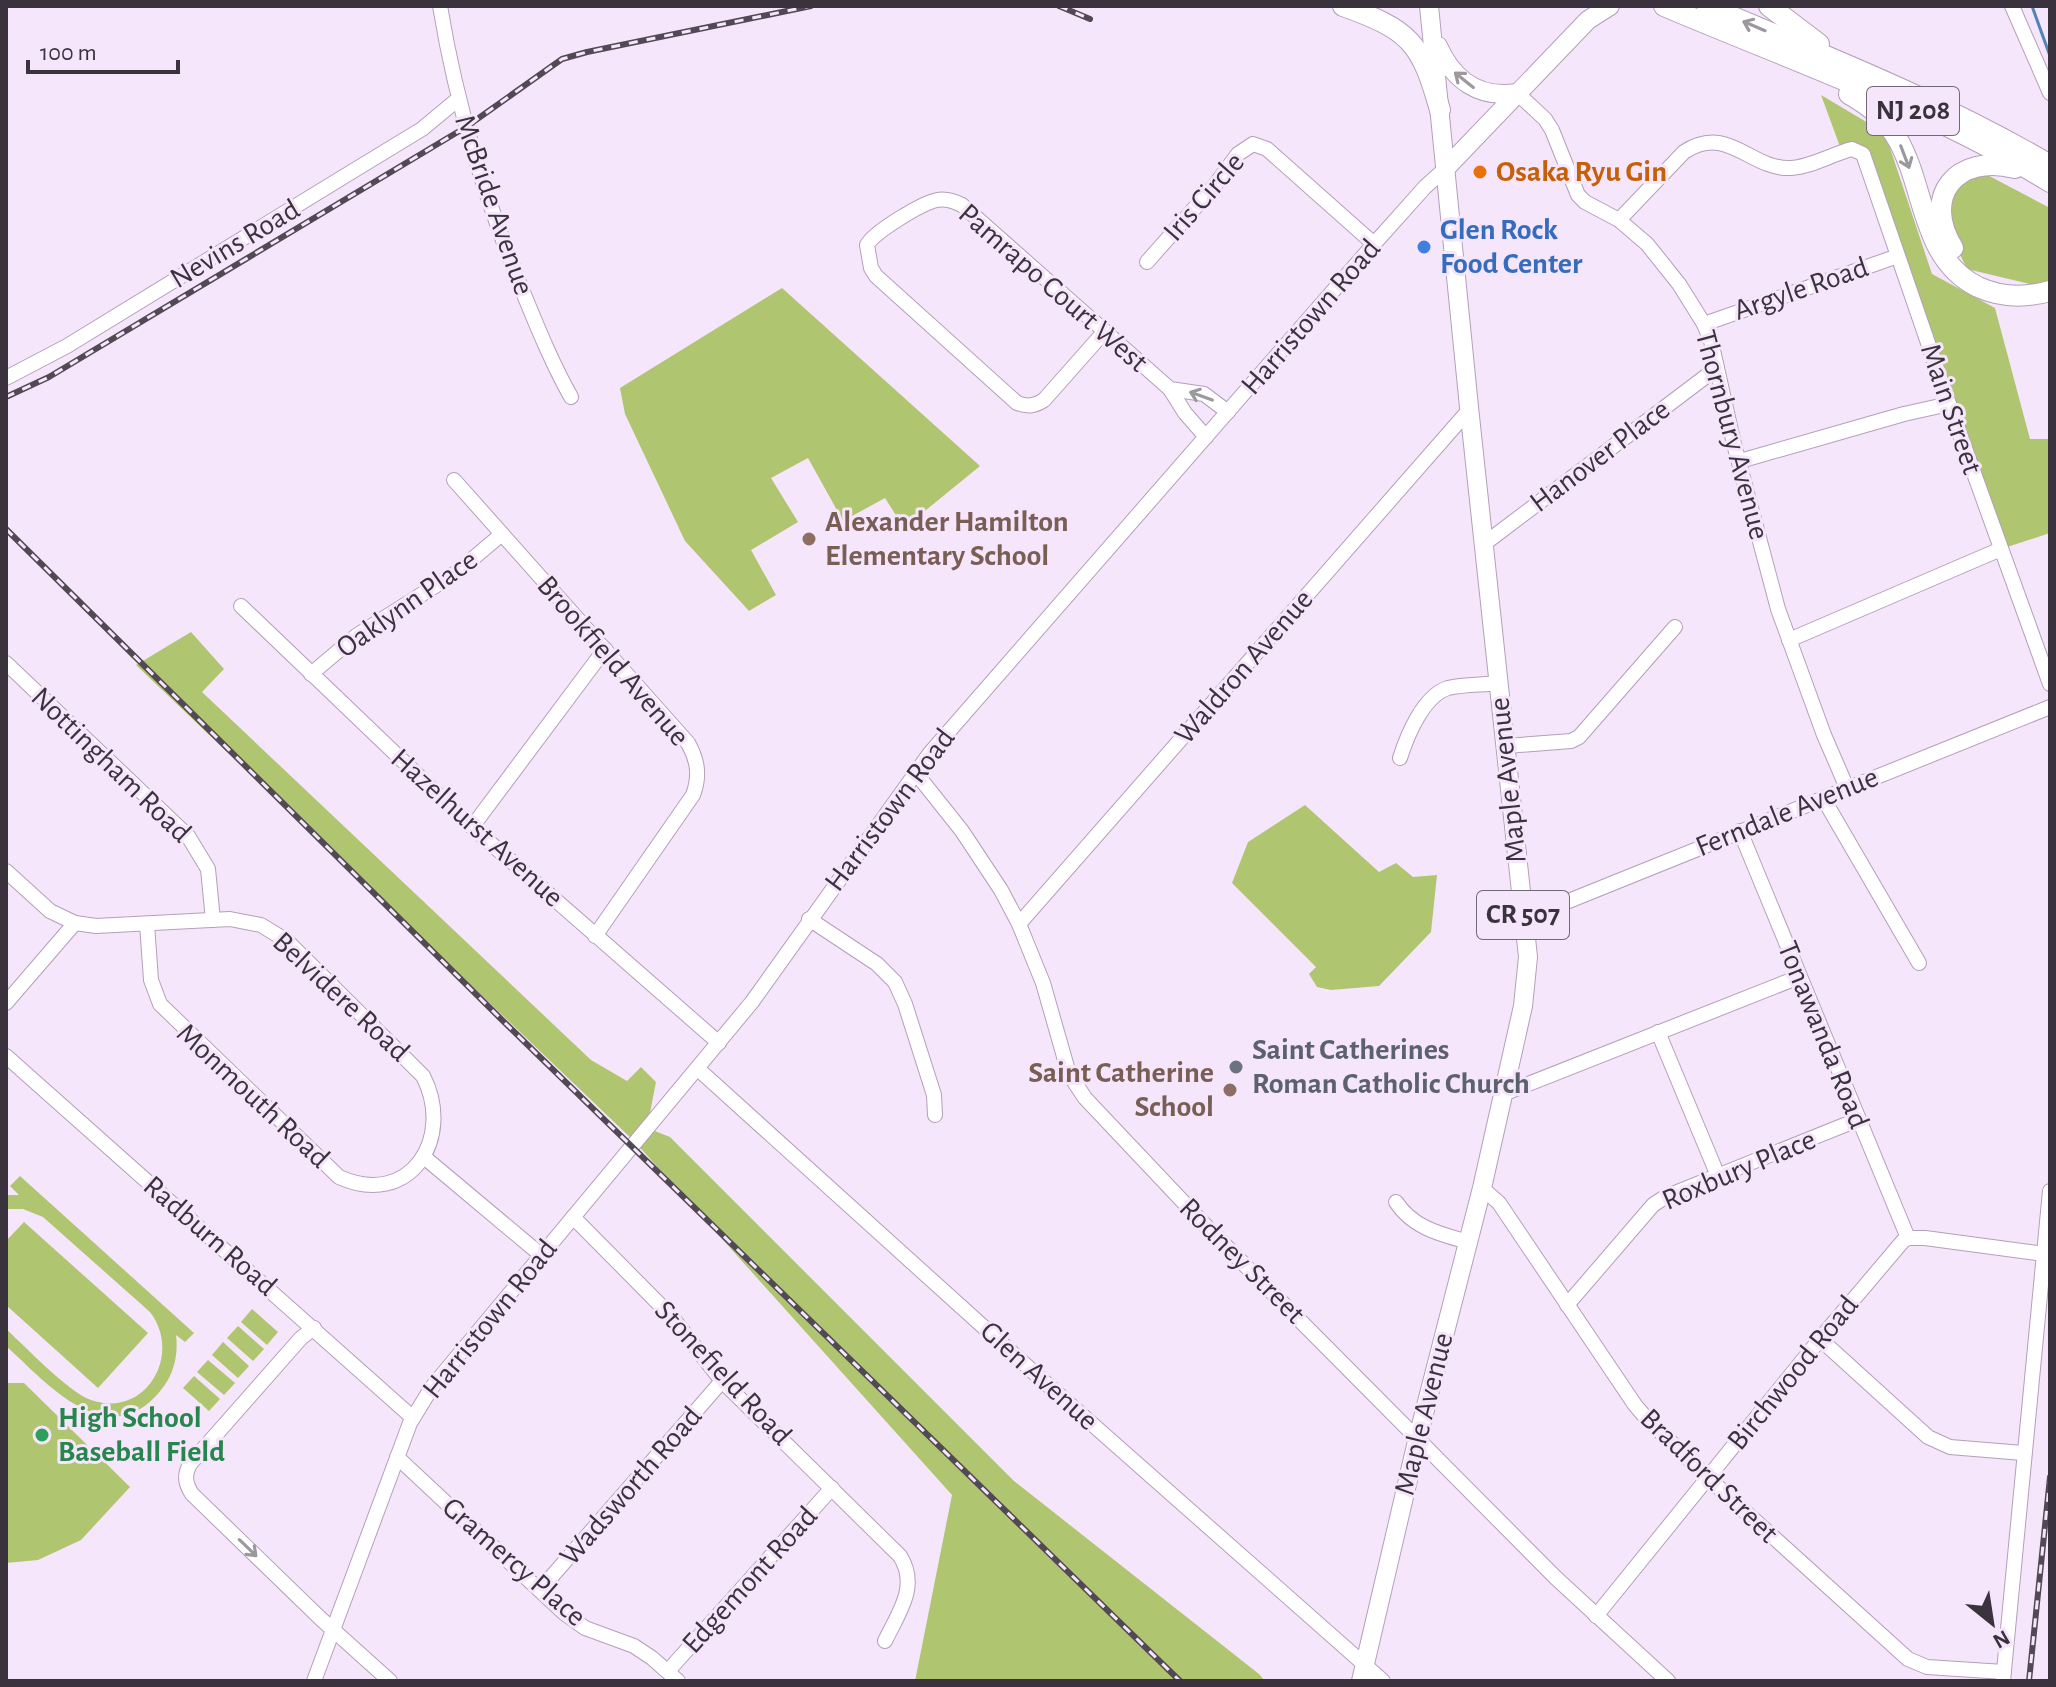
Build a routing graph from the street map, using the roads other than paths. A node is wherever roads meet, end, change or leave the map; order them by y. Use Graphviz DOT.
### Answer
graph roads {
  1 [pos="440,6"];
  2 [pos="1343,6"];
  3 [pos="1429,6"];
  4 [pos="1610,6"];
  5 [pos="1653,6"];
  6 [pos="1707,6"];
  7 [pos="1769,6"];
  8 [pos="2012,6"];
  9 [pos="1669,8"];
  10 [pos="1591,13"];
  11 [pos="1432,33"];
  12 [pos="1783,56"];
  13 [pos="1903,90"];
  14 [pos="1517,93"];
  15 [pos="2050,93"];
  16 [pos="457,100"];
  17 [pos="1440,110"];
  18 [pos="1446,168"];
  19 [pos="2042,169"];
  20 [pos="1619,220"];
  21 [pos="1374,244"];
  22 [pos="1898,256"];
  23 [pos="1147,262"];
  24 [pos="2050,277"];
  25 [pos="2050,291"];
  26 [pos="1704,324"];
  27 [pos="1105,331"];
  28 [pos="1717,368"];
  29 [pos="6,378"];
  30 [pos="1170,389"];
  31 [pos="571,397"];
  32 [pos="1949,404"];
  33 [pos="1469,410"];
  34 [pos="1228,412"];
  35 [pos="1206,437"];
  36 [pos="1740,461"];
  37 [pos="454,480"];
  38 [pos="502,534"];
  39 [pos="1484,544"];
  40 [pos="2001,549"];
  41 [pos="241,606"];
  42 [pos="1675,627"];
  43 [pos="1789,640"];
  44 [pos="605,649"];
  45 [pos="6,663"];
  46 [pos="311,674"];
  47 [pos="1498,683"];
  48 [pos="2050,684"];
  49 [pos="2050,707"];
  50 [pos="1506,746"];
  51 [pos="1400,758"];
  52 [pos="915,772"];
  53 [pos="1847,788"];
  54 [pos="1823,798"];
  55 [pos="472,827"];
  56 [pos="1740,831"];
  57 [pos="6,871"];
  58 [pos="809,919"];
  59 [pos="1524,919"];
  60 [pos="213,920"];
  61 [pos="75,923"];
  62 [pos="147,924"];
  63 [pos="1019,924"];
  64 [pos="595,936"];
  65 [pos="1919,963"];
  66 [pos="1799,977"];
  67 [pos="6,1003"];
  68 [pos="1658,1032"];
  69 [pos="719,1043"];
  70 [pos="6,1056"];
  71 [pos="698,1069"];
  72 [pos="1503,1094"];
  73 [pos="935,1115"];
  74 [pos="1857,1120"];
  75 [pos="424,1157"];
  76 [pos="1718,1176"];
  77 [pos="1482,1188"];
  78 [pos="2050,1191"];
  79 [pos="1396,1202"];
  80 [pos="573,1217"];
  81 [pos="1908,1238"];
  82 [pos="1468,1242"];
  83 [pos="2044,1254"];
  84 [pos="541,1255"];
  85 [pos="1567,1305"];
  86 [pos="314,1328"];
  87 [pos="1820,1339"];
  88 [pos="722,1381"];
  89 [pos="412,1417"];
  90 [pos="1418,1437"];
  91 [pos="2023,1453"];
  92 [pos="397,1457"];
  93 [pos="1708,1478"];
  94 [pos="832,1488"];
  95 [pos="540,1590"];
  96 [pos="1596,1616"];
  97 [pos="333,1629"];
  98 [pos="885,1641"];
  99 [pos="1363,1673"];
  100 [pos="673,1676"];
  101 [pos="2004,1677"];
  102 [pos="314,1681"];
  103 [pos="390,1681"];
  104 [pos="1383,1681"];
  105 [pos="1668,1681"];
  1 -- 16 [label="street, McBride Avenue"];
  2 -- 17 [label="highway"];
  3 -- 11 [label="main road, Maple Avenue / CR 507"];
  4 -- 10 [label="main road, Harristown Road"];
  5 -- 9 [label="main road"];
  13 -- 6 [label="highway, NJ 208, one-way"];
  7 -- 13 [label="highway"];
  8 -- 15 [label="street"];
  9 -- 12 [label="highway, NJ 208"];
  10 -- 14 [label="main road, Harristown Road"];
  14 -- 11 [label="main road, one-way"];
  11 -- 17 [label="main road, Maple Avenue / CR 507"];
  12 -- 19 [label="highway, NJ 208"];
  12 -- 25 [label="highway, one-way"];
  13 -- 19 [label="highway, NJ 208"];
  14 -- 18 [label="main road, Harristown Road"];
  14 -- 20 [label="street, Thornbury Avenue"];
  16 -- 29 [label="street, Nevins Road"];
  16 -- 31 [label="street, McBride Avenue"];
  17 -- 18 [label="main road, Maple Avenue / CR 507"];
  18 -- 21 [label="street, Harristown Road"];
  18 -- 33 [label="main road, Maple Avenue / CR 507"];
  19 -- 24 [label="highway"];
  20 -- 22 [label="street, Main Street"];
  20 -- 26 [label="street, Thornbury Avenue"];
  21 -- 23 [label="street, Iris Circle"];
  21 -- 34 [label="street, Harristown Road"];
  22 -- 26 [label="street, Argyle Road"];
  22 -- 32 [label="street, Main Street"];
  26 -- 28 [label="street, Thornbury Avenue"];
  27 -- 27 [label="street, Pamrapo Court West"];
  27 -- 30 [label="street, Pamrapo Court West"];
  28 -- 36 [label="street, Thornbury Avenue"];
  28 -- 39 [label="street, Hanover Place"];
  34 -- 30 [label="street, Pamrapo Court West, one-way"];
  30 -- 35 [label="street"];
  32 -- 36 [label="street"];
  32 -- 40 [label="street, Main Street"];
  33 -- 39 [label="main road, Maple Avenue / CR 507"];
  33 -- 63 [label="street, Waldron Avenue"];
  34 -- 35 [label="street, Harristown Road"];
  35 -- 52 [label="street, Harristown Road"];
  36 -- 43 [label="street, Thornbury Avenue"];
  37 -- 38 [label="street, Brookfield Avenue"];
  38 -- 44 [label="street, Brookfield Avenue"];
  38 -- 46 [label="street, Oaklynn Place"];
  39 -- 47 [label="main road, Maple Avenue / CR 507"];
  40 -- 43 [label="street"];
  40 -- 48 [label="street, Main Street"];
  41 -- 46 [label="street, Hazelhurst Avenue"];
  42 -- 50 [label="street"];
  43 -- 53 [label="street, Thornbury Avenue"];
  44 -- 55 [label="street"];
  44 -- 64 [label="street, Brookfield Avenue"];
  45 -- 60 [label="street, Nottingham Road"];
  46 -- 55 [label="street, Hazelhurst Avenue"];
  47 -- 50 [label="main road, Maple Avenue / CR 507"];
  47 -- 51 [label="street"];
  49 -- 53 [label="street, Ferndale Avenue"];
  50 -- 59 [label="main road, Maple Avenue / CR 507"];
  52 -- 58 [label="street, Harristown Road"];
  52 -- 63 [label="street, Rodney Street"];
  53 -- 54 [label="street, Ferndale Avenue"];
  54 -- 56 [label="street, Ferndale Avenue"];
  54 -- 65 [label="street"];
  55 -- 64 [label="street, Hazelhurst Avenue"];
  56 -- 59 [label="street, Ferndale Avenue"];
  56 -- 66 [label="street, Tonawanda Road"];
  57 -- 61 [label="street"];
  58 -- 69 [label="street, Harristown Road"];
  58 -- 73 [label="street"];
  59 -- 72 [label="main road, Maple Avenue / CR 507"];
  60 -- 62 [label="street, Belvidere Road"];
  60 -- 75 [label="street, Belvidere Road"];
  61 -- 62 [label="street, Belvidere Road"];
  61 -- 67 [label="street"];
  62 -- 75 [label="street, Monmouth Road"];
  63 -- 90 [label="street, Rodney Street"];
  64 -- 69 [label="street, Hazelhurst Avenue"];
  66 -- 68 [label="street"];
  66 -- 74 [label="street, Tonawanda Road"];
  68 -- 72 [label="street"];
  68 -- 76 [label="street"];
  69 -- 71 [label="street, Harristown Road"];
  70 -- 86 [label="street, Radburn Road"];
  71 -- 80 [label="street, Harristown Road"];
  71 -- 99 [label="street, Glen Avenue"];
  72 -- 77 [label="main road, Maple Avenue / CR 507"];
  74 -- 76 [label="street, Roxbury Place"];
  74 -- 81 [label="street, Tonawanda Road"];
  75 -- 84 [label="street"];
  76 -- 85 [label="street, Roxbury Place"];
  77 -- 82 [label="main road, Maple Avenue / CR 507"];
  77 -- 85 [label="street, Bradford Street"];
  78 -- 83 [label="street"];
  79 -- 82 [label="street"];
  80 -- 84 [label="street, Harristown Road"];
  80 -- 88 [label="street, Stonefield Road"];
  81 -- 83 [label="street"];
  81 -- 87 [label="street, Birchwood Road"];
  82 -- 90 [label="main road, Maple Avenue / CR 507"];
  83 -- 91 [label="street"];
  84 -- 89 [label="street, Harristown Road"];
  85 -- 93 [label="street, Bradford Street"];
  86 -- 89 [label="street, Radburn Road"];
  86 -- 97 [label="street, one-way"];
  87 -- 91 [label="street"];
  87 -- 93 [label="street, Birchwood Road"];
  88 -- 94 [label="street, Stonefield Road"];
  88 -- 95 [label="street, Wadsworth Road"];
  89 -- 92 [label="street, Harristown Road"];
  90 -- 96 [label="street, Rodney Street"];
  90 -- 99 [label="main road, Maple Avenue / CR 507"];
  91 -- 101 [label="street"];
  92 -- 95 [label="street, Gramercy Place"];
  92 -- 97 [label="street, Harristown Road"];
  93 -- 96 [label="street, Birchwood Road"];
  93 -- 101 [label="street, Bradford Street"];
  94 -- 98 [label="street, Stonefield Road"];
  94 -- 100 [label="street, Edgemont Road"];
  95 -- 100 [label="street, Gramercy Place"];
  96 -- 105 [label="street, Rodney Street"];
  97 -- 102 [label="street, Harristown Road"];
  97 -- 103 [label="street"];
  99 -- 104 [label="street, Glen Avenue"];
}
